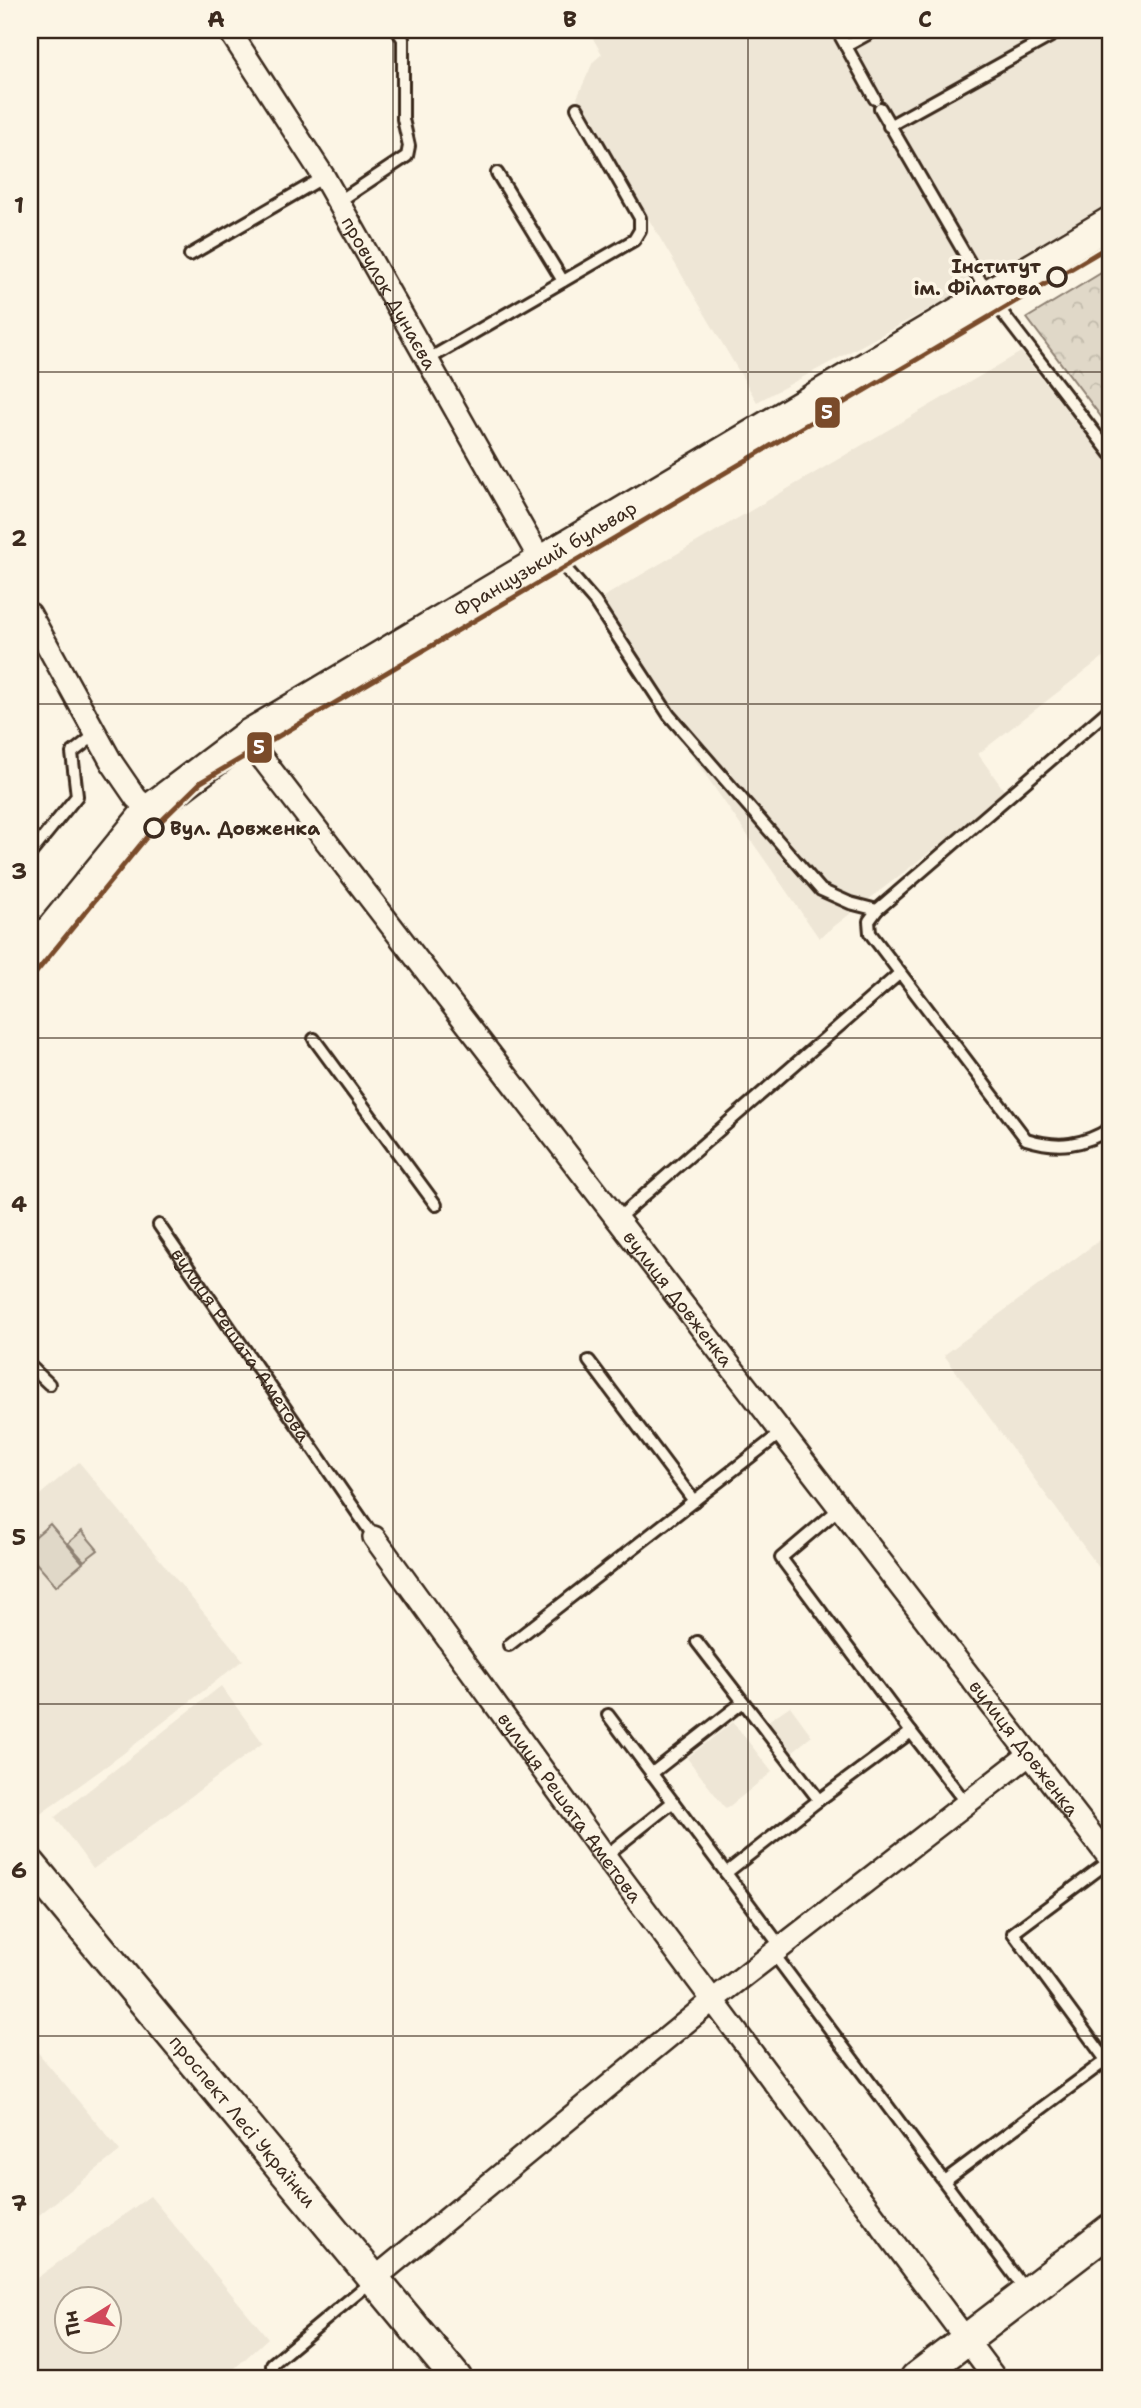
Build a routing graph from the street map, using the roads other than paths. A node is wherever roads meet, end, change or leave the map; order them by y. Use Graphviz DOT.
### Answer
graph roads {
  1 [pos="229,30"];
  2 [pos="397,30"];
  3 [pos="837,30"];
  4 [pos="875,30"];
  5 [pos="1062,30"];
  6 [pos="846,46"];
  7 [pos="577,107"];
  8 [pos="889,126"];
  9 [pos="497,173"];
  10 [pos="324,177"];
  11 [pos="338,202"];
  12 [pos="1111,222"];
  13 [pos="190,255"];
  14 [pos="563,281"];
  15 [pos="988,294"];
  16 [pos="427,360"];
  17 [pos="1111,454"];
  18 [pos="547,558"];
  19 [pos="30,614"];
  20 [pos="1111,708"];
  21 [pos="96,734"];
  22 [pos="247,736"];
  23 [pos="149,810"];
  24 [pos="30,853"];
  25 [pos="877,909"];
  26 [pos="30,956"];
  27 [pos="900,973"];
  28 [pos="314,1039"];
  29 [pos="1111,1128"];
  30 [pos="436,1205"];
  31 [pos="617,1219"];
  32 [pos="159,1225"];
  33 [pos="589,1361"];
  34 [pos="30,1366"];
  35 [pos="49,1384"];
  36 [pos="782,1432"];
  37 [pos="694,1501"];
  38 [pos="840,1508"];
  39 [pos="374,1537"];
  40 [pos="697,1642"];
  41 [pos="509,1645"];
  42 [pos="743,1702"];
  43 [pos="608,1715"];
  44 [pos="911,1732"];
  45 [pos="1030,1754"];
  46 [pos="651,1773"];
  47 [pos="819,1800"];
  48 [pos="673,1802"];
  49 [pos="967,1803"];
  50 [pos="605,1856"];
  51 [pos="1111,1860"];
  52 [pos="30,1864"];
  53 [pos="726,1873"];
  54 [pos="777,1950"];
  55 [pos="713,2000"];
  56 [pos="1109,2058"];
  57 [pos="944,2181"];
  58 [pos="1111,2229"];
  59 [pos="374,2279"];
  60 [pos="1028,2293"];
  61 [pos="966,2340"];
  62 [pos="272,2378"];
  63 [pos="456,2378"];
  64 [pos="916,2378"];
  65 [pos="995,2378"];
  1 -- 10 [label="street, провулок Дунаєва"];
  2 -- 11 [label="lane"];
  3 -- 6 [label="lane"];
  4 -- 6 [label="lane"];
  5 -- 8 [label="lane"];
  6 -- 8 [label="lane"];
  7 -- 14 [label="lane"];
  8 -- 15 [label="lane"];
  9 -- 14 [label="lane"];
  10 -- 11 [label="street, провулок Дунаєва"];
  10 -- 13 [label="lane"];
  11 -- 16 [label="street, провулок Дунаєва"];
  12 -- 15 [label="street, Французький бульвар"];
  14 -- 16 [label="lane"];
  15 -- 17 [label="lane"];
  15 -- 18 [label="street, Французький бульвар"];
  16 -- 18 [label="street, провулок Дунаєва"];
  18 -- 22 [label="street, Французький бульвар"];
  18 -- 25 [label="lane"];
  19 -- 21 [label="street"];
  20 -- 25 [label="lane"];
  21 -- 23 [label="street"];
  21 -- 24 [label="lane"];
  22 -- 23 [label="street, Французький бульвар"];
  22 -- 31 [label="street, вулиця Довженка"];
  23 -- 26 [label="street, Французький бульвар"];
  25 -- 27 [label="lane"];
  27 -- 29 [label="lane"];
  27 -- 31 [label="lane"];
  28 -- 30 [label="lane"];
  31 -- 36 [label="street, вулиця Довженка"];
  32 -- 39 [label="lane, вулиця Решата Аметова"];
  33 -- 37 [label="lane"];
  34 -- 35 [label="lane"];
  36 -- 37 [label="lane"];
  36 -- 38 [label="street, вулиця Довженка"];
  37 -- 41 [label="lane"];
  38 -- 44 [label="lane"];
  38 -- 45 [label="street, вулиця Довженка"];
  39 -- 50 [label="street, вулиця Решата Аметова"];
  40 -- 42 [label="lane"];
  42 -- 46 [label="lane"];
  42 -- 47 [label="lane"];
  43 -- 46 [label="lane"];
  44 -- 47 [label="lane"];
  44 -- 49 [label="lane"];
  45 -- 49 [label="street"];
  45 -- 51 [label="street, вулиця Довженка"];
  46 -- 48 [label="lane"];
  47 -- 53 [label="lane"];
  48 -- 50 [label="lane"];
  48 -- 53 [label="lane"];
  49 -- 54 [label="street"];
  50 -- 55 [label="street, вулиця Решата Аметова"];
  51 -- 56 [label="lane"];
  52 -- 59 [label="street, проспект Лесі Українки"];
  53 -- 54 [label="lane"];
  54 -- 55 [label="street"];
  54 -- 57 [label="lane"];
  55 -- 59 [label="street"];
  55 -- 61 [label="street, вулиця Решата Аметова"];
  56 -- 57 [label="lane"];
  57 -- 60 [label="lane"];
  58 -- 60 [label="street"];
  59 -- 62 [label="lane"];
  59 -- 63 [label="street, проспект Лесі Українки"];
  60 -- 61 [label="street"];
  61 -- 64 [label="street"];
  61 -- 65 [label="street, вулиця Решата Аметова"];
}
